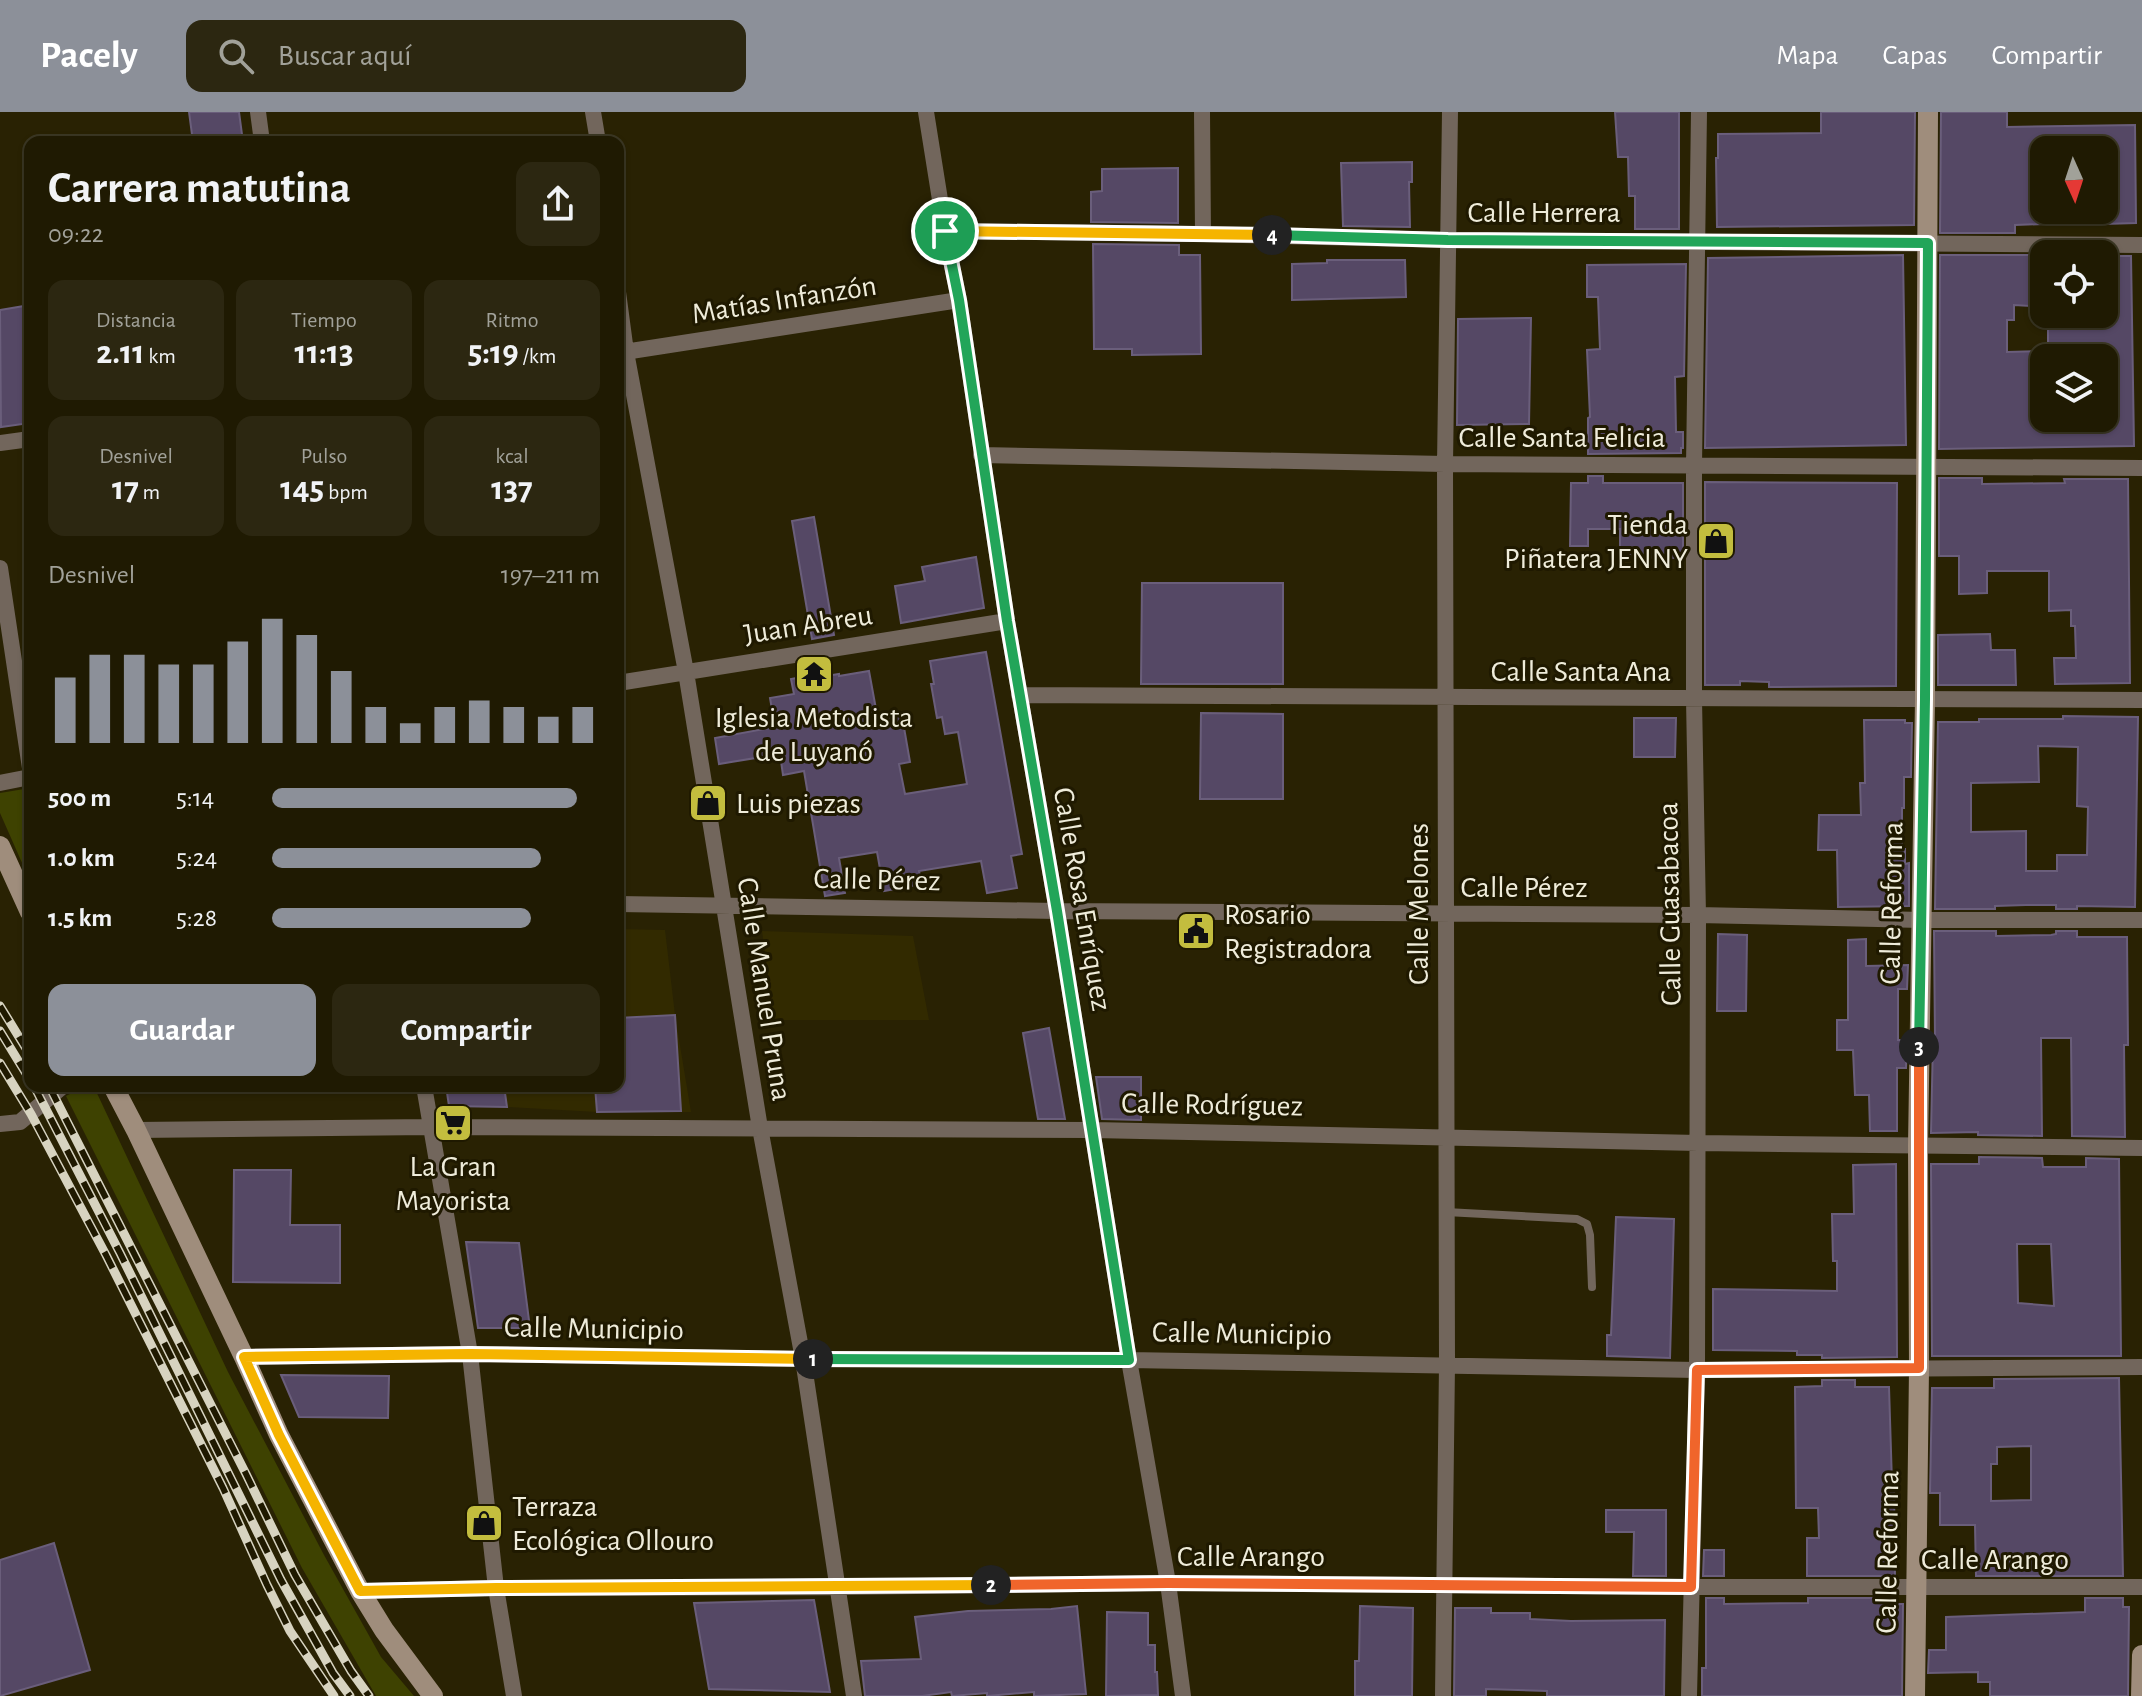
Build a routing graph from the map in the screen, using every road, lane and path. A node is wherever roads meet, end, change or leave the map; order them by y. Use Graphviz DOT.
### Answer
graph roads {
  1 [pos="258,112"];
  2 [pos="593,112"];
  3 [pos="926,112"];
  4 [pos="1202,112"];
  5 [pos="1450,112"];
  6 [pos="1699,112"];
  7 [pos="1928,112"];
  8 [pos="261,136"];
  9 [pos="597,136"];
  10 [pos="945,231"];
  11 [pos="1203,234"];
  12 [pos="1448,240"];
  13 [pos="1697,242"];
  14 [pos="1928,243"];
  15 [pos="2142,245"];
  16 [pos="959,300"];
  17 [pos="624,353"];
  18 [pos="624,363"];
  19 [pos="24,440"];
  20 [pos="0,443"];
  21 [pos="981,455"];
  22 [pos="1445,464"];
  23 [pos="1694,466"];
  24 [pos="1925,466"];
  25 [pos="2142,468"];
  26 [pos="0,568"];
  27 [pos="1007,621"];
  28 [pos="686,672"];
  29 [pos="624,682"];
  30 [pos="1019,695"];
  31 [pos="1446,698"];
  32 [pos="1694,699"];
  33 [pos="1925,699"];
  34 [pos="2142,700"];
  35 [pos="24,728"];
  36 [pos="24,778"];
  37 [pos="0,783"];
  38 [pos="0,846"];
  39 [pos="24,897"];
  40 [pos="624,904"];
  41 [pos="723,904"];
  42 [pos="1057,911"];
  43 [pos="1447,914"];
  44 [pos="1698,915"];
  45 [pos="1922,920"];
  46 [pos="2142,920"];
  47 [pos="56,1092"];
  48 [pos="116,1092"];
  49 [pos="425,1092"];
  50 [pos="0,1124"];
  51 [pos="431,1127"];
  52 [pos="760,1128"];
  53 [pos="136,1130"];
  54 [pos="1093,1130"];
  55 [pos="1445,1137"];
  56 [pos="1698,1143"];
  57 [pos="1918,1146"];
  58 [pos="2142,1148"];
  59 [pos="1446,1212"];
  60 [pos="1592,1287"];
  61 [pos="470,1354"];
  62 [pos="244,1357"];
  63 [pos="803,1359"];
  64 [pos="1129,1360"];
  65 [pos="1447,1364"];
  66 [pos="2142,1367"];
  67 [pos="1919,1368"];
  68 [pos="1697,1370"];
  69 [pos="1168,1583"];
  70 [pos="1445,1585"];
  71 [pos="836,1587"];
  72 [pos="1691,1587"];
  73 [pos="1917,1587"];
  74 [pos="2142,1587"];
  75 [pos="496,1588"];
  76 [pos="360,1591"];
  77 [pos="2142,1655"];
  78 [pos="433,1696"];
  79 [pos="514,1696"];
  80 [pos="854,1696"];
  81 [pos="1183,1696"];
  82 [pos="1443,1696"];
  83 [pos="1689,1696"];
  84 [pos="1915,1696"];
  85 [pos="2141,1696"];
  1 -- 8 [label="street"];
  2 -- 9 [label="street"];
  3 -- 10 [label="street, Calle Rosa Enríquez"];
  4 -- 11 [label="street"];
  5 -- 12 [label="street, Calle Melones"];
  6 -- 13 [label="street, Calle Guasabacoa"];
  7 -- 14 [label="street, Calle Reforma"];
  10 -- 11 [label="street, Calle Herrera"];
  10 -- 16 [label="street, Calle Rosa Enríquez"];
  11 -- 12 [label="street, Calle Herrera"];
  12 -- 13 [label="street, Calle Herrera"];
  12 -- 22 [label="street, Calle Melones"];
  13 -- 14 [label="street, Calle Herrera"];
  13 -- 23 [label="street, Calle Guasabacoa"];
  14 -- 15 [label="street, Calle Herrera"];
  14 -- 24 [label="street, Calle Reforma"];
  16 -- 17 [label="street, Matías Infanzón"];
  16 -- 21 [label="street, Calle Rosa Enríquez"];
  18 -- 28 [label="street, Calle Manuel Pruna"];
  19 -- 20 [label="street"];
  21 -- 22 [label="street, Calle Santa Felicia"];
  21 -- 27 [label="street, Calle Rosa Enríquez"];
  22 -- 23 [label="street, Calle Santa Felicia"];
  22 -- 31 [label="street, Calle Melones"];
  23 -- 24 [label="street, Calle Santa Felicia"];
  23 -- 32 [label="street, Calle Guasabacoa"];
  24 -- 25 [label="street, Calle Santa Felicia"];
  24 -- 33 [label="street, Calle Reforma"];
  26 -- 35 [label="street"];
  27 -- 28 [label="street, Juan Abreu"];
  27 -- 30 [label="street, Calle Rosa Enríquez"];
  28 -- 29 [label="street, Juan Abreu"];
  28 -- 41 [label="street, Calle Manuel Pruna"];
  30 -- 31 [label="street, Calle Santa Ana"];
  30 -- 42 [label="street, Calle Rosa Enríquez"];
  31 -- 32 [label="street, Calle Santa Ana"];
  31 -- 43 [label="street, Calle Melones"];
  32 -- 33 [label="street, Calle Santa Ana"];
  32 -- 44 [label="street, Calle Guasabacoa"];
  33 -- 34 [label="street, Calle Santa Ana"];
  33 -- 45 [label="street, Calle Reforma"];
  36 -- 37 [label="street"];
  38 -- 39 [label="street"];
  40 -- 41 [label="street, Calle Pérez"];
  41 -- 42 [label="street, Calle Pérez"];
  41 -- 52 [label="street, Calle Manuel Pruna"];
  42 -- 43 [label="street, Calle Pérez"];
  42 -- 54 [label="street, Calle Rosa Enríquez"];
  43 -- 44 [label="street, Calle Pérez"];
  43 -- 55 [label="street, Calle Melones"];
  44 -- 45 [label="street, Calle Pérez"];
  44 -- 56 [label="street, Calle Guasabacoa"];
  45 -- 46 [label="street, Calle Pérez"];
  45 -- 57 [label="street, Calle Reforma"];
  47 -- 50 [label="street"];
  48 -- 53 [label="street"];
  49 -- 51 [label="street"];
  51 -- 52 [label="street, Calle Rodríguez"];
  51 -- 53 [label="street, Calle Rodríguez"];
  51 -- 61 [label="street"];
  52 -- 54 [label="street, Calle Rodríguez"];
  52 -- 63 [label="street, Calle Manuel Pruna"];
  53 -- 62 [label="street"];
  54 -- 55 [label="street, Calle Rodríguez"];
  54 -- 64 [label="street, Calle Rosa Enríquez"];
  55 -- 56 [label="street, Calle Rodríguez"];
  55 -- 59 [label="street, Calle Melones"];
  56 -- 57 [label="street, Calle Rodríguez"];
  56 -- 68 [label="street, Calle Guasabacoa"];
  57 -- 58 [label="street, Calle Rodríguez"];
  57 -- 67 [label="street, Calle Reforma"];
  59 -- 60 [label="lane"];
  59 -- 65 [label="street, Calle Melones"];
  61 -- 62 [label="street, Calle Municipio"];
  61 -- 63 [label="street, Calle Municipio"];
  61 -- 75 [label="street"];
  62 -- 76 [label="street"];
  63 -- 64 [label="street, Calle Municipio"];
  63 -- 71 [label="street, Calle Manuel Pruna"];
  64 -- 65 [label="street, Calle Municipio"];
  64 -- 69 [label="street, Calle Rosa Enríquez"];
  65 -- 68 [label="street, Calle Municipio"];
  65 -- 70 [label="street, Calle Melones"];
  66 -- 67 [label="street, Calle Municipio"];
  67 -- 68 [label="street, Calle Municipio"];
  67 -- 73 [label="street, Calle Reforma"];
  68 -- 72 [label="street, Calle Guasabacoa"];
  69 -- 70 [label="street, Calle Arango"];
  69 -- 71 [label="street, Calle Arango"];
  69 -- 81 [label="street, Calle Rosa Enríquez"];
  70 -- 72 [label="street, Calle Arango"];
  70 -- 82 [label="street, Calle Melones"];
  71 -- 75 [label="street, Calle Arango"];
  71 -- 80 [label="street, Calle Manuel Pruna"];
  72 -- 73 [label="street, Calle Arango"];
  72 -- 83 [label="street, Calle Guasabacoa"];
  73 -- 74 [label="street, Calle Arango"];
  73 -- 84 [label="street, Calle Reforma"];
  75 -- 76 [label="street, Calle Arango"];
  75 -- 79 [label="street"];
  76 -- 78 [label="street"];
  77 -- 85 [label="street"];
}
